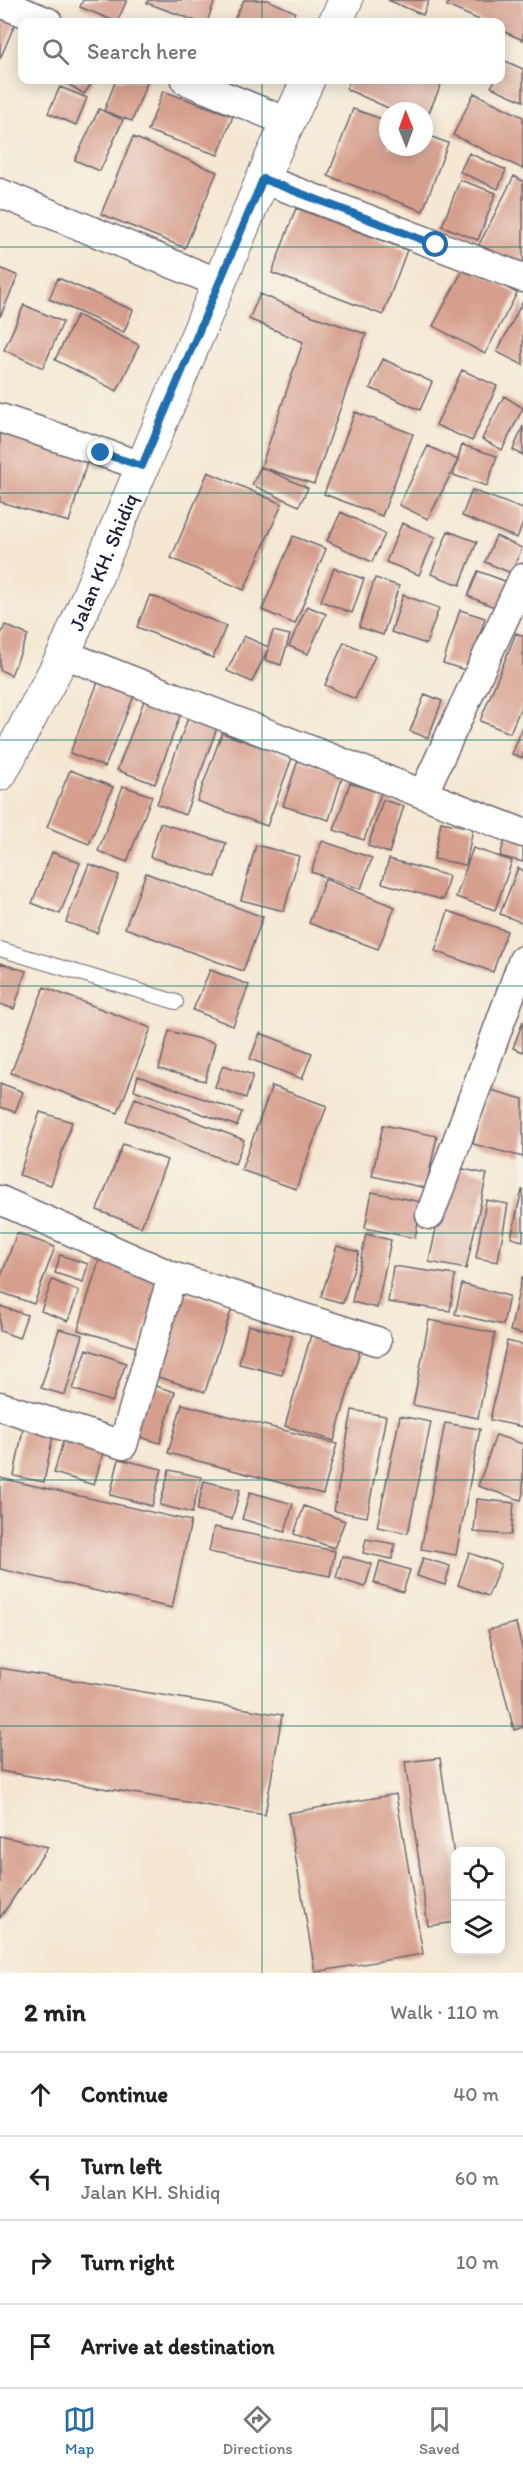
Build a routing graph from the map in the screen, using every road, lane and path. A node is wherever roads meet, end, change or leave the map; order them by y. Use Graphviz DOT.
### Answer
graph roads {
  1 [pos="346,0"];
  2 [pos="0,3"];
  3 [pos="38,18"];
  4 [pos="337,18"];
  5 [pos="195,84"];
  6 [pos="306,84"];
  7 [pos="288,122"];
  8 [pos="263,179"];
  9 [pos="0,193"];
  10 [pos="523,278"];
  11 [pos="219,283"];
  12 [pos="0,418"];
  13 [pos="142,466"];
  14 [pos="523,578"];
  15 [pos="64,654"];
  16 [pos="0,774"];
  17 [pos="423,794"];
  18 [pos="523,833"];
  19 [pos="0,949"];
  20 [pos="523,960"];
  21 [pos="176,1002"];
  22 [pos="0,1200"];
  23 [pos="430,1215"];
  24 [pos="172,1276"];
  25 [pos="377,1341"];
  26 [pos="0,1406"];
  1 -- 4 [label="main road"];
  2 -- 3 [label="street"];
  5 -- 7 [label="street"];
  6 -- 7 [label="main road, Jalan KH. Shidiq"];
  7 -- 8 [label="main road, Jalan KH. Shidiq"];
  8 -- 10 [label="street"];
  8 -- 11 [label="main road, Jalan KH. Shidiq"];
  9 -- 11 [label="street"];
  11 -- 13 [label="main road, Jalan KH. Shidiq"];
  12 -- 13 [label="street"];
  13 -- 15 [label="main road, Jalan KH. Shidiq"];
  14 -- 17 [label="street"];
  15 -- 16 [label="main road, Jalan KH. Shidiq"];
  15 -- 17 [label="street"];
  17 -- 18 [label="street"];
  19 -- 21 [label="lane"];
  20 -- 23 [label="street"];
  22 -- 24 [label="street"];
  24 -- 25 [label="street"];
  24 -- 26 [label="street"];
}
